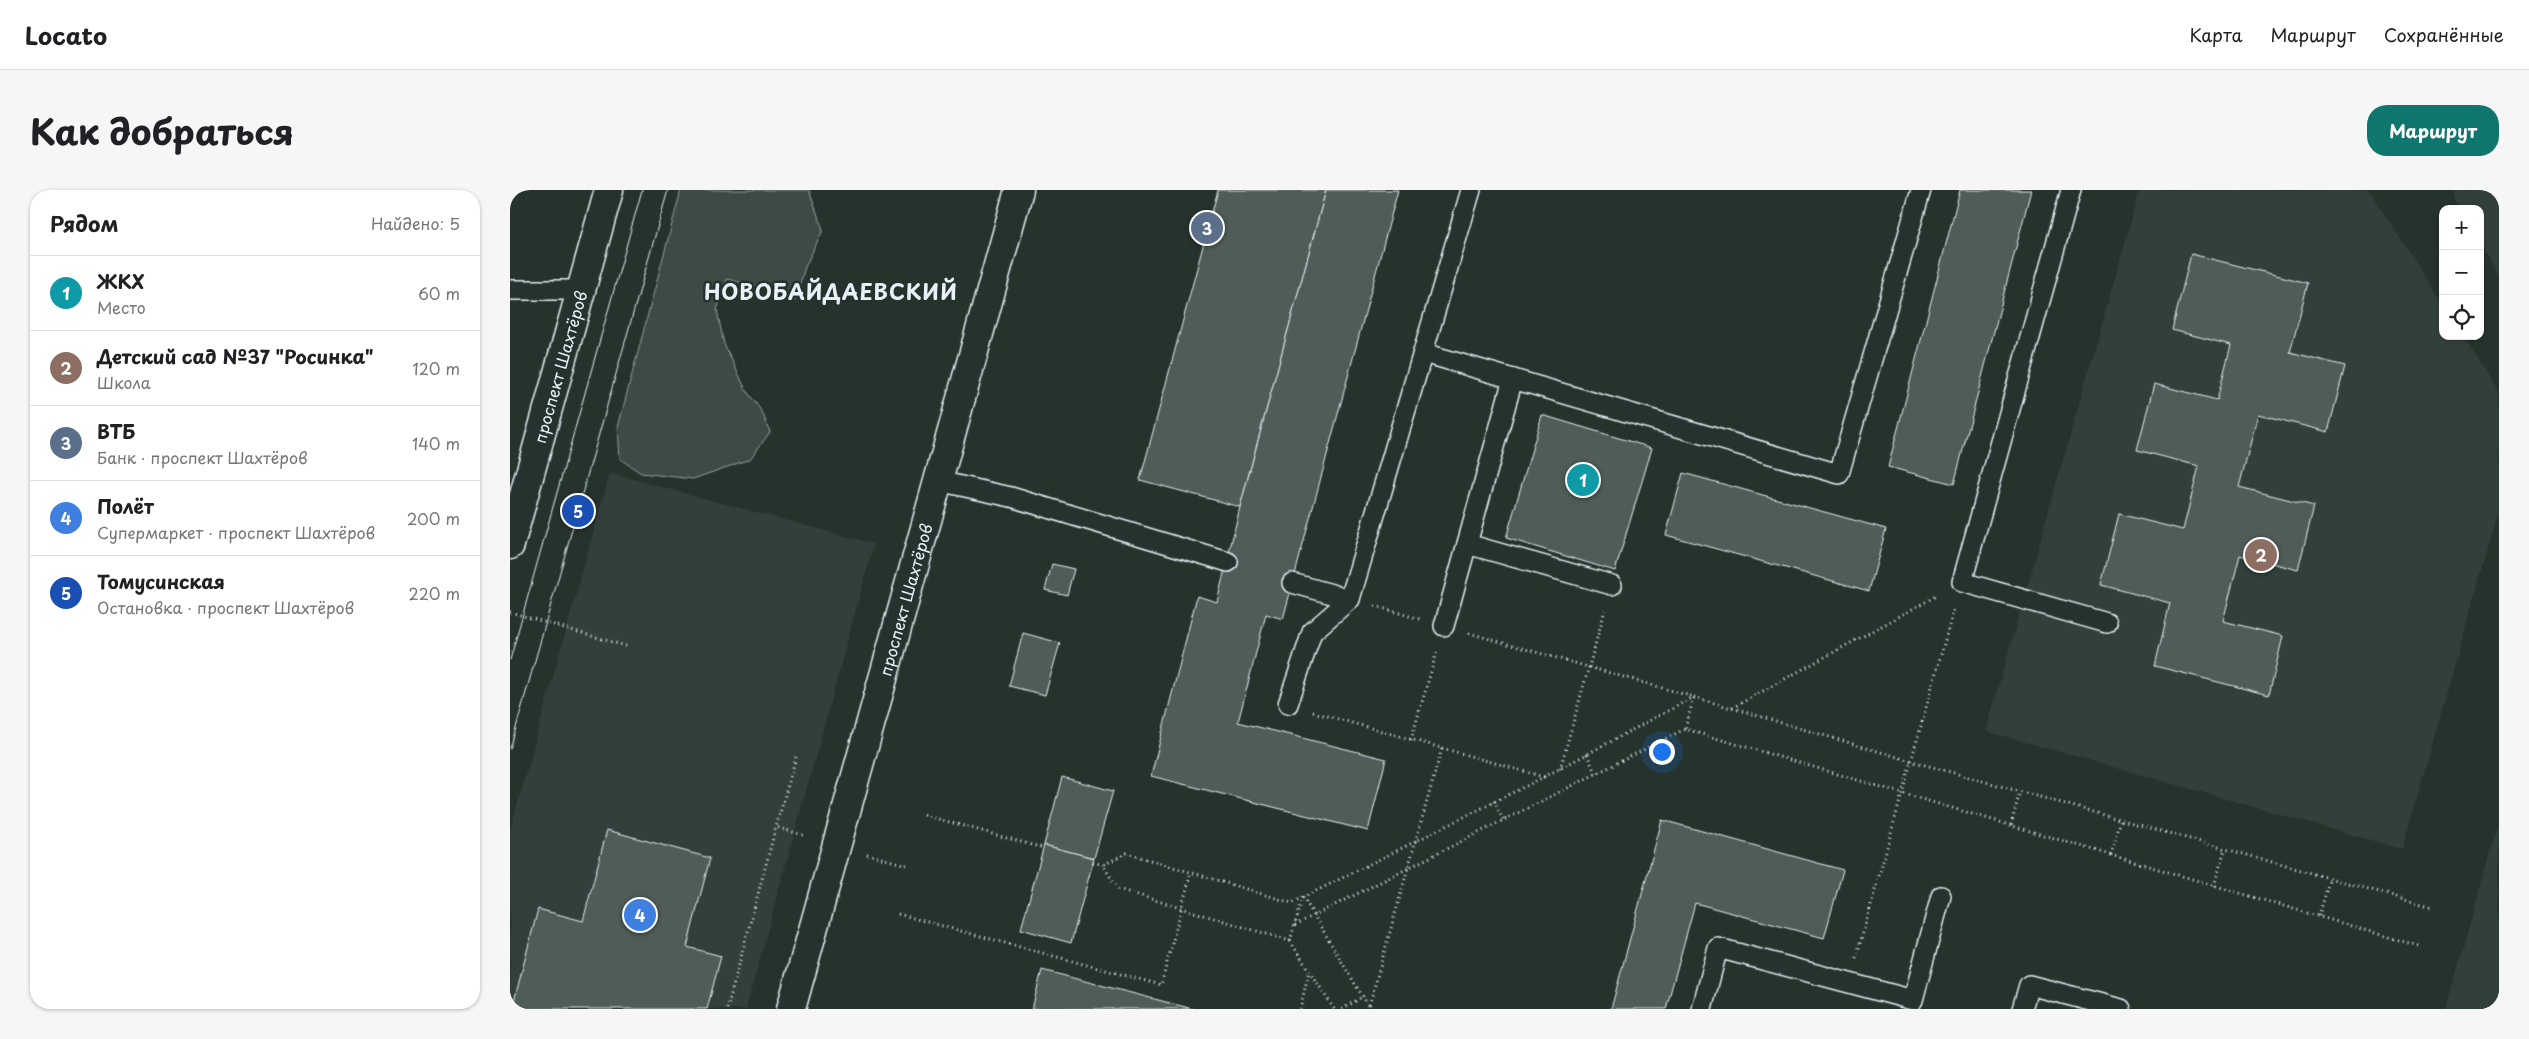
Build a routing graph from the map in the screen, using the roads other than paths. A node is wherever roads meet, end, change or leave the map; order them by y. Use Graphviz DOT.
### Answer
graph roads {
  1 [pos="609,190"];
  2 [pos="1019,190"];
  3 [pos="1471,190"];
  4 [pos="1921,190"];
  5 [pos="2071,190"];
  6 [pos="510,290"];
  7 [pos="581,290"];
  8 [pos="1424,353"];
  9 [pos="1513,379"];
  10 [pos="938,481"];
  11 [pos="510,543"];
  12 [pos="1467,544"];
  13 [pos="1228,562"];
  14 [pos="1292,583"];
  15 [pos="1612,585"];
  16 [pos="1350,599"];
  17 [pos="2108,623"];
  18 [pos="1444,626"];
  19 [pos="1288,704"];
  20 [pos="1941,896"];
  21 [pos="791,1009"];
  22 [pos="1702,1009"];
  23 [pos="2022,1009"];
  24 [pos="2121,1009"];
  1 -- 7 [label="street, проспект Шахтёров"];
  2 -- 10 [label="street, проспект Шахтёров"];
  3 -- 8 [label="lane"];
  4 -- 9 [label="lane"];
  5 -- 17 [label="lane"];
  6 -- 7 [label="lane"];
  7 -- 11 [label="street, проспект Шахтёров"];
  8 -- 9 [label="lane"];
  8 -- 16 [label="lane"];
  9 -- 12 [label="lane"];
  10 -- 13 [label="lane"];
  10 -- 21 [label="street, проспект Шахтёров"];
  12 -- 15 [label="lane"];
  12 -- 18 [label="lane"];
  14 -- 16 [label="lane"];
  16 -- 19 [label="lane"];
  20 -- 22 [label="lane"];
  23 -- 24 [label="lane"];
}
